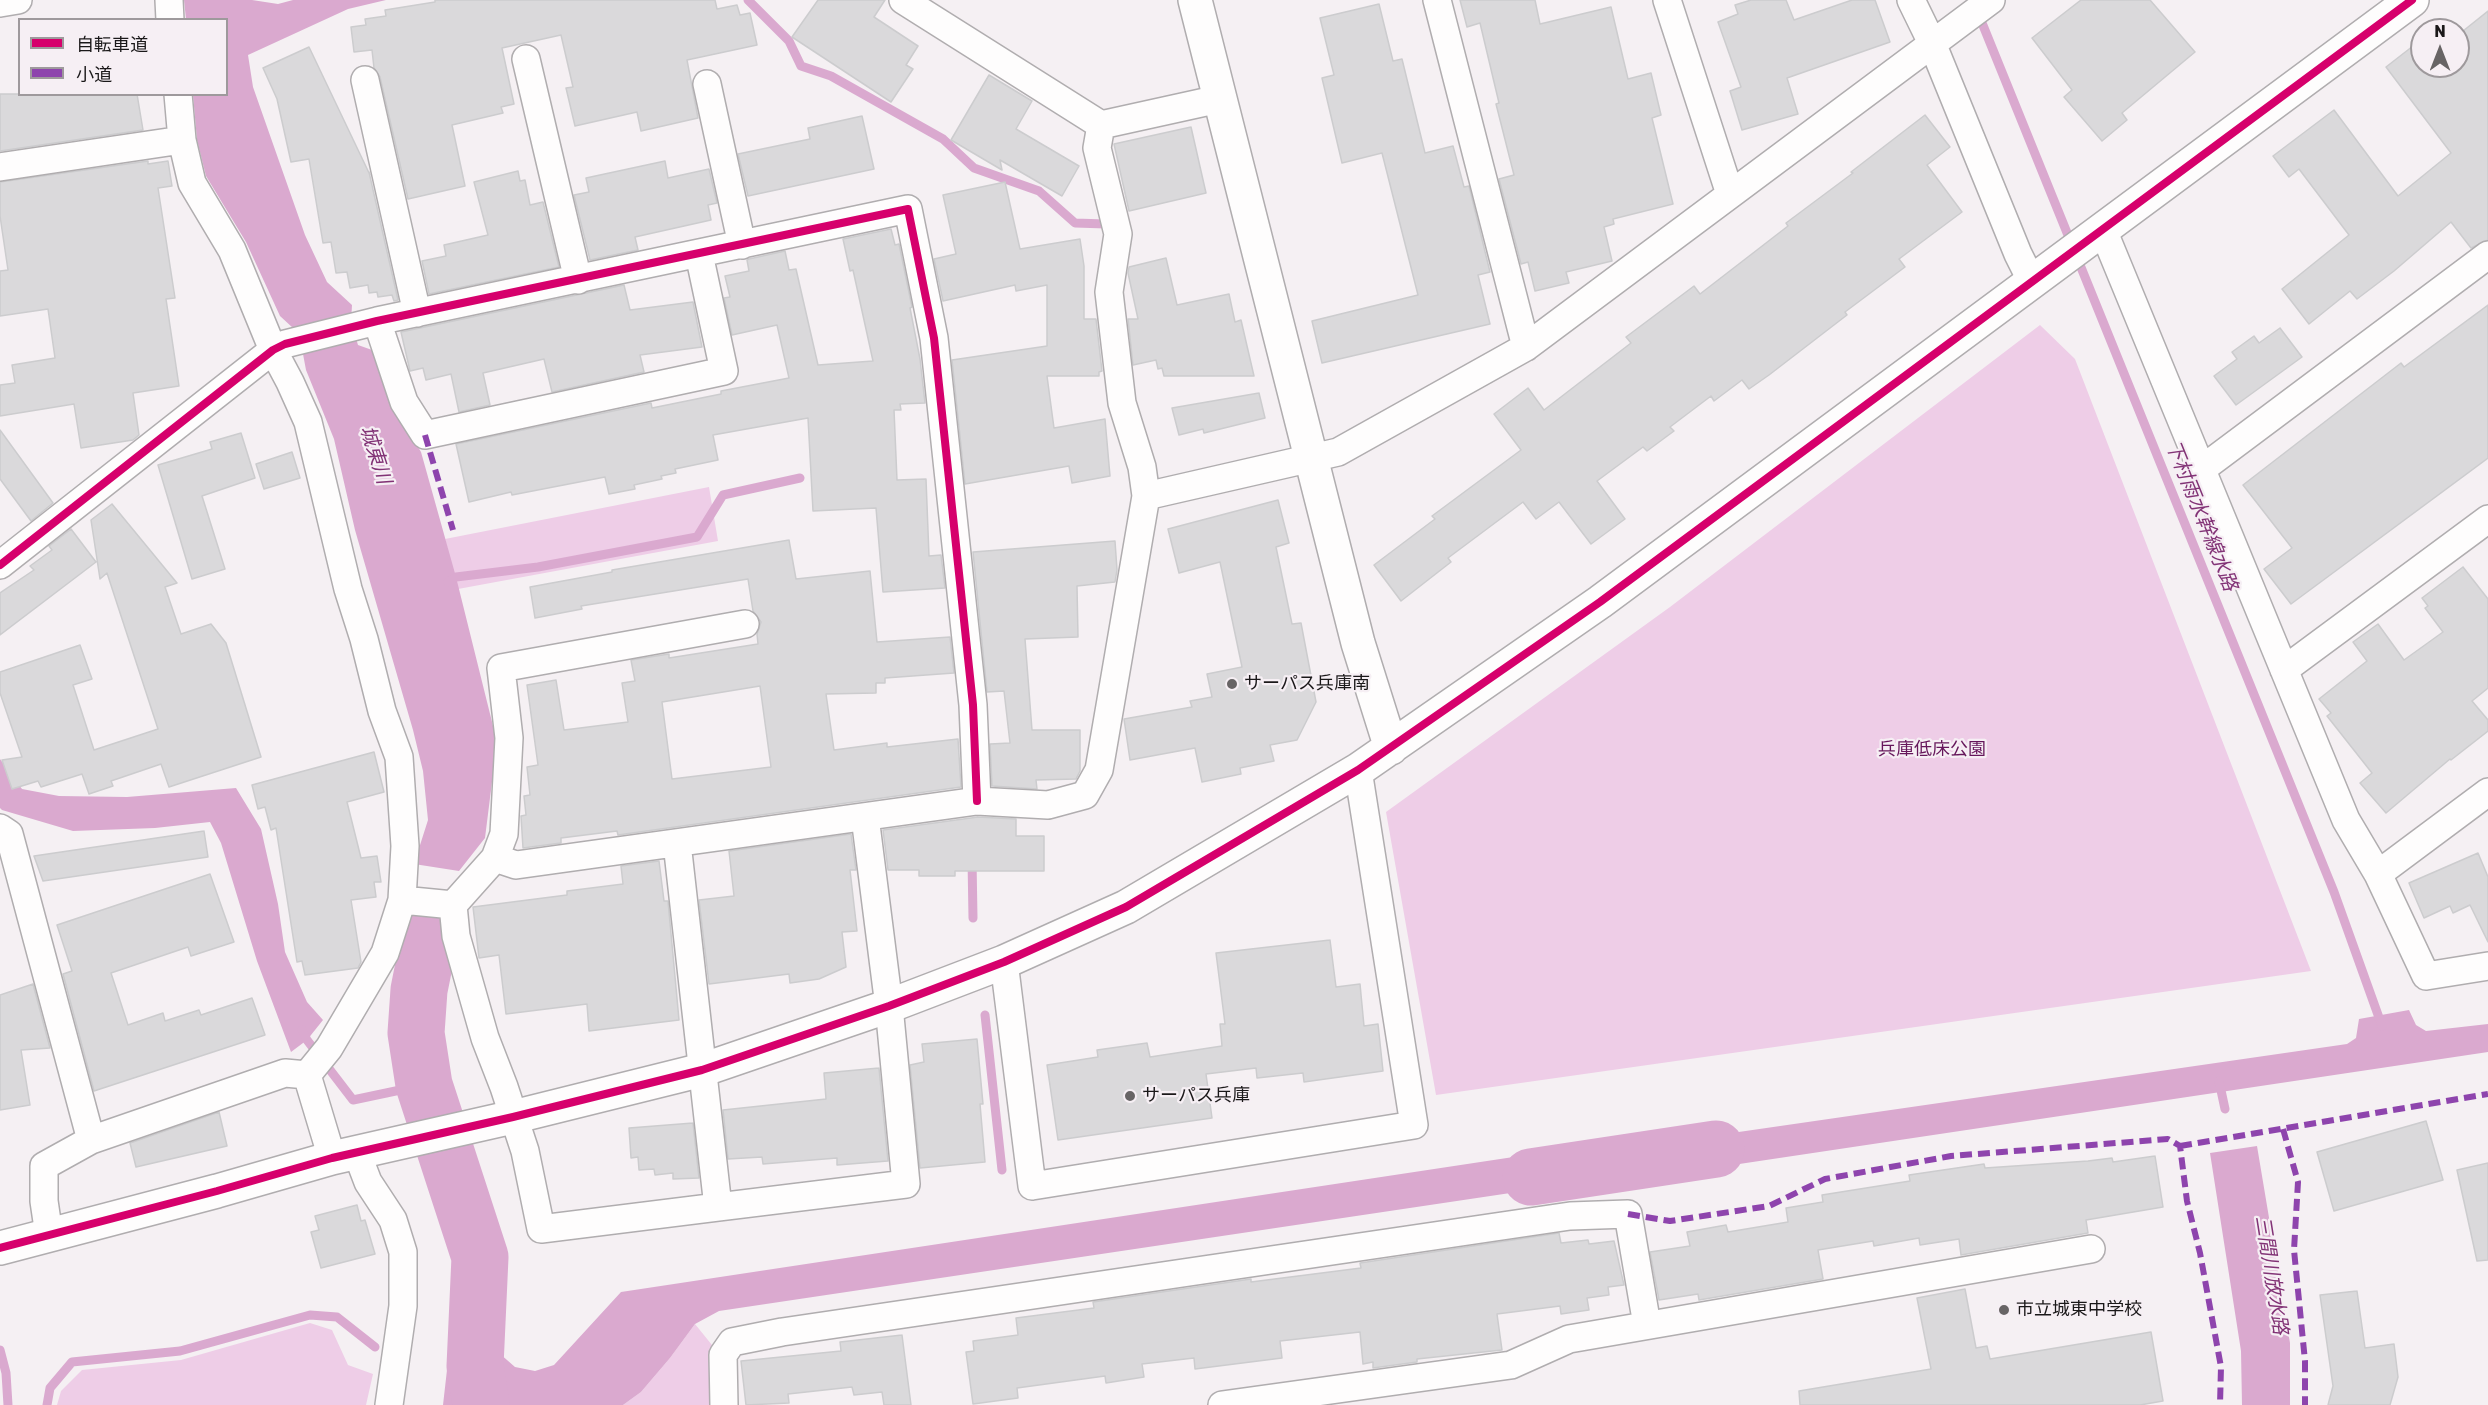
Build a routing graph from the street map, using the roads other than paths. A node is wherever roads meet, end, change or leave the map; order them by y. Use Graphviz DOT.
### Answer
graph roads {
  1 [pos="18,0"];
  2 [pos="169,0"];
  3 [pos="903,0"];
  4 [pos="1195,0"];
  5 [pos="1437,0"];
  6 [pos="1667,0"];
  7 [pos="1911,0"];
  8 [pos="1991,0"];
  9 [pos="2412,0"];
  10 [pos="0,3"];
  11 [pos="170,18"];
  12 [pos="1942,36"];
  13 [pos="526,59"];
  14 [pos="365,80"];
  15 [pos="707,84"];
  16 [pos="178,96"];
  17 [pos="1219,99"];
  18 [pos="1101,125"];
  19 [pos="182,140"];
  20 [pos="0,167"];
  21 [pos="1731,194"];
  22 [pos="2098,233"];
  23 [pos="742,244"];
  24 [pos="699,254"];
  25 [pos="2488,255"];
  26 [pos="2042,273"];
  27 [pos="578,280"];
  28 [pos="417,313"];
  29 [pos="371,323"];
  30 [pos="279,347"];
  31 [pos="1526,347"];
  32 [pos="1310,458"];
  33 [pos="2202,469"];
  34 [pos="1146,496"];
  35 [pos="2488,519"];
  36 [pos="0,565"];
  37 [pos="746,624"];
  38 [pos="2284,670"];
  39 [pos="1391,748"];
  40 [pos="1358,770"];
  41 [pos="2488,792"];
  42 [pos="977,801"];
  43 [pos="865,817"];
  44 [pos="0,828"];
  45 [pos="677,843"];
  46 [pos="495,858"];
  47 [pos="2378,874"];
  48 [pos="402,900"];
  49 [pos="453,905"];
  50 [pos="1004,963"];
  51 [pos="2488,966"];
  52 [pos="889,1006"];
  53 [pos="317,1064"];
  54 [pos="702,1070"];
  55 [pos="503,1120"];
  56 [pos="91,1140"];
  57 [pos="357,1153"];
  58 [pos="718,1208"];
  59 [pos="49,1235"];
  60 [pos="0,1248"];
  61 [pos="2091,1249"];
  62 [pos="1647,1325"];
  63 [pos="389,1405"];
  64 [pos="724,1405"];
  65 [pos="1222,1405"];
  1 -- 10 [label="street"];
  2 -- 11 [label="street"];
  3 -- 18 [label="street"];
  4 -- 17 [label="street"];
  5 -- 31 [label="street"];
  6 -- 21 [label="street"];
  7 -- 12 [label="street"];
  8 -- 12 [label="street"];
  9 -- 22 [label="street"];
  12 -- 21 [label="street"];
  12 -- 26 [label="street"];
  13 -- 27 [label="street"];
  14 -- 28 [label="street"];
  15 -- 23 [label="street"];
  16 -- 19 [label="street"];
  17 -- 18 [label="street"];
  17 -- 32 [label="street"];
  18 -- 34 [label="street"];
  19 -- 20 [label="street"];
  19 -- 30 [label="street"];
  21 -- 31 [label="street"];
  22 -- 26 [label="street"];
  22 -- 33 [label="street"];
  23 -- 24 [label="street"];
  23 -- 42 [label="street"];
  24 -- 27 [label="street"];
  24 -- 29 [label="street"];
  25 -- 33 [label="street"];
  26 -- 39 [label="street"];
  27 -- 28 [label="street"];
  28 -- 29 [label="street"];
  29 -- 30 [label="street"];
  30 -- 36 [label="street"];
  30 -- 48 [label="street"];
  31 -- 32 [label="street"];
  32 -- 34 [label="street"];
  32 -- 39 [label="street"];
  33 -- 38 [label="street"];
  34 -- 42 [label="street"];
  35 -- 38 [label="street"];
  37 -- 46 [label="street"];
  38 -- 47 [label="street"];
  39 -- 40 [label="street"];
  40 -- 50 [label="street"];
  40 -- 50 [label="street"];
  41 -- 47 [label="street"];
  42 -- 43 [label="street"];
  43 -- 45 [label="street"];
  43 -- 52 [label="street"];
  44 -- 56 [label="street"];
  45 -- 46 [label="street"];
  45 -- 54 [label="street"];
  46 -- 49 [label="street"];
  47 -- 51 [label="street"];
  48 -- 49 [label="street"];
  48 -- 53 [label="street"];
  49 -- 55 [label="street"];
  50 -- 52 [label="street"];
  52 -- 54 [label="street"];
  52 -- 58 [label="street"];
  53 -- 56 [label="street"];
  53 -- 57 [label="street"];
  54 -- 55 [label="street"];
  54 -- 58 [label="street"];
  55 -- 57 [label="street"];
  55 -- 58 [label="street"];
  56 -- 59 [label="street"];
  57 -- 59 [label="street"];
  57 -- 63 [label="street"];
  59 -- 60 [label="street"];
  61 -- 62 [label="street"];
  62 -- 64 [label="street"];
  62 -- 65 [label="street"];
}
